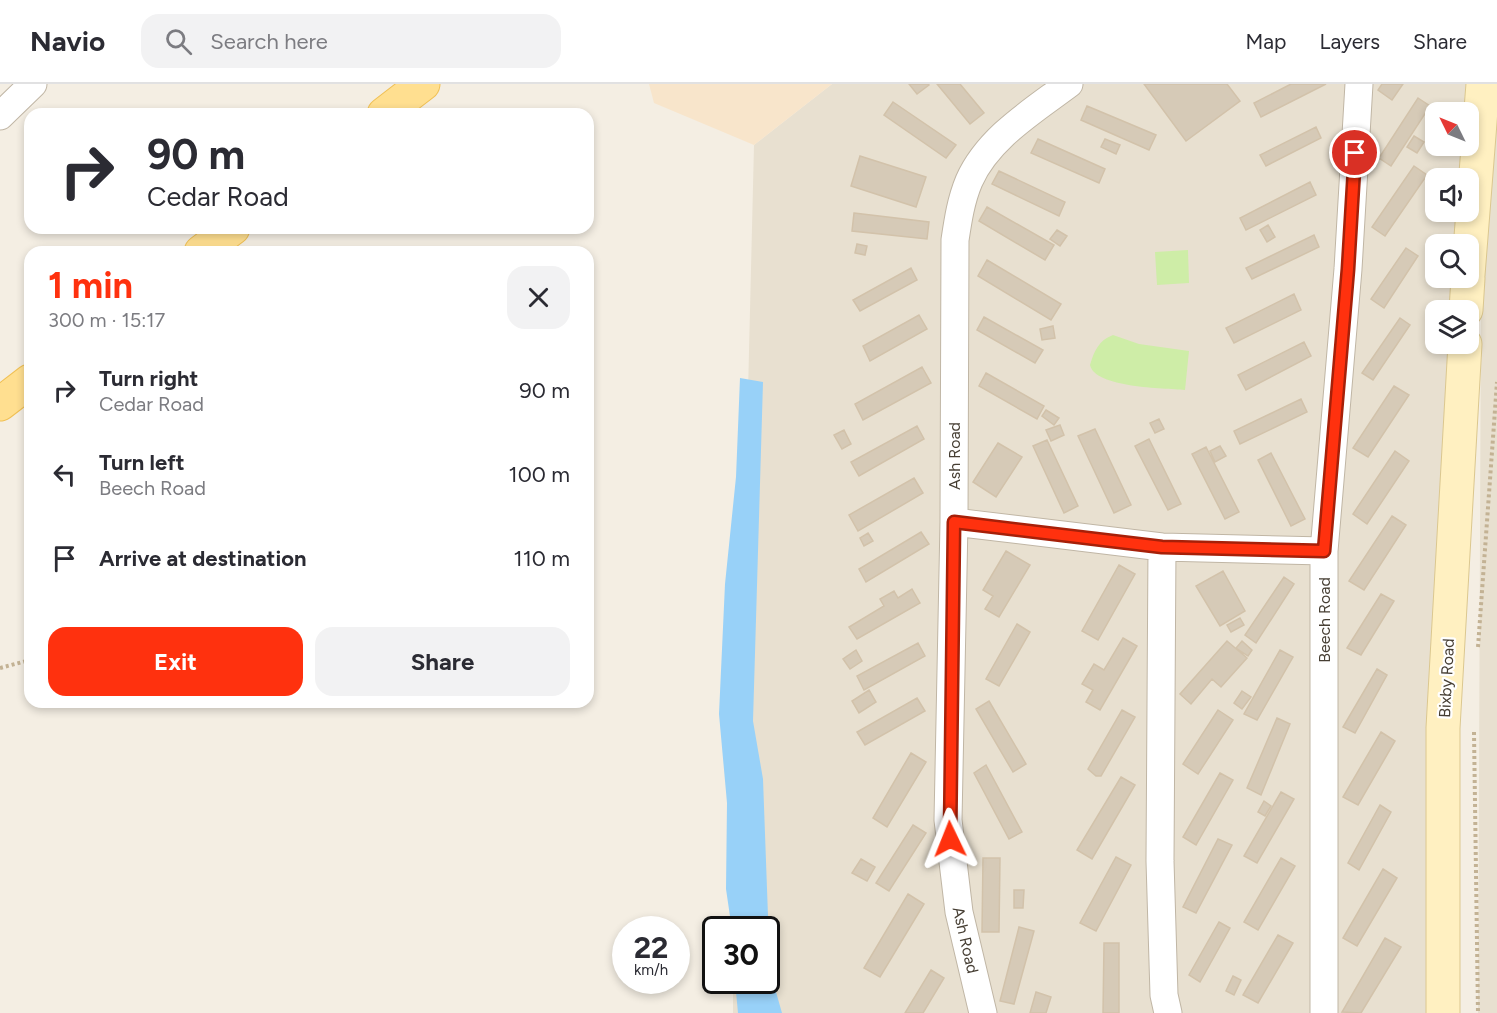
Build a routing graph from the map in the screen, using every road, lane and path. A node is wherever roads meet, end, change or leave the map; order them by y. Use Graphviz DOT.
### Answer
graph roads {
  1 [pos="33,84"];
  2 [pos="423,84"];
  3 [pos="1069,84"];
  4 [pos="1359,84"];
  5 [pos="1483,84"];
  6 [pos="392,108"];
  7 [pos="0,116"];
  8 [pos="1486,191"];
  9 [pos="224,234"];
  10 [pos="1477,234"];
  11 [pos="209,246"];
  12 [pos="1463,354"];
  13 [pos="1497,382"];
  14 [pos="24,386"];
  15 [pos="0,404"];
  16 [pos="954,522"];
  17 [pos="1162,547"];
  18 [pos="1324,551"];
  19 [pos="1478,651"];
  20 [pos="24,662"];
  21 [pos="0,668"];
  22 [pos="1473,723"];
  23 [pos="982,1013"];
  24 [pos="1168,1013"];
  25 [pos="1324,1013"];
  26 [pos="1443,1013"];
  27 [pos="1478,1013"];
  1 -- 7 [label="street"];
  2 -- 6 [label="main road"];
  3 -- 16 [label="street, Ash Road"];
  4 -- 18 [label="street, Beech Road"];
  5 -- 8 [label="street"];
  8 -- 10 [label="street"];
  9 -- 11 [label="main road"];
  12 -- 26 [label="street, Bixby Road"];
  13 -- 19 [label="path"];
  14 -- 15 [label="main road"];
  16 -- 17 [label="street"];
  16 -- 23 [label="street, Ash Road"];
  17 -- 18 [label="street"];
  17 -- 24 [label="street"];
  18 -- 25 [label="street, Beech Road"];
  20 -- 21 [label="path"];
  22 -- 27 [label="path"];
}
